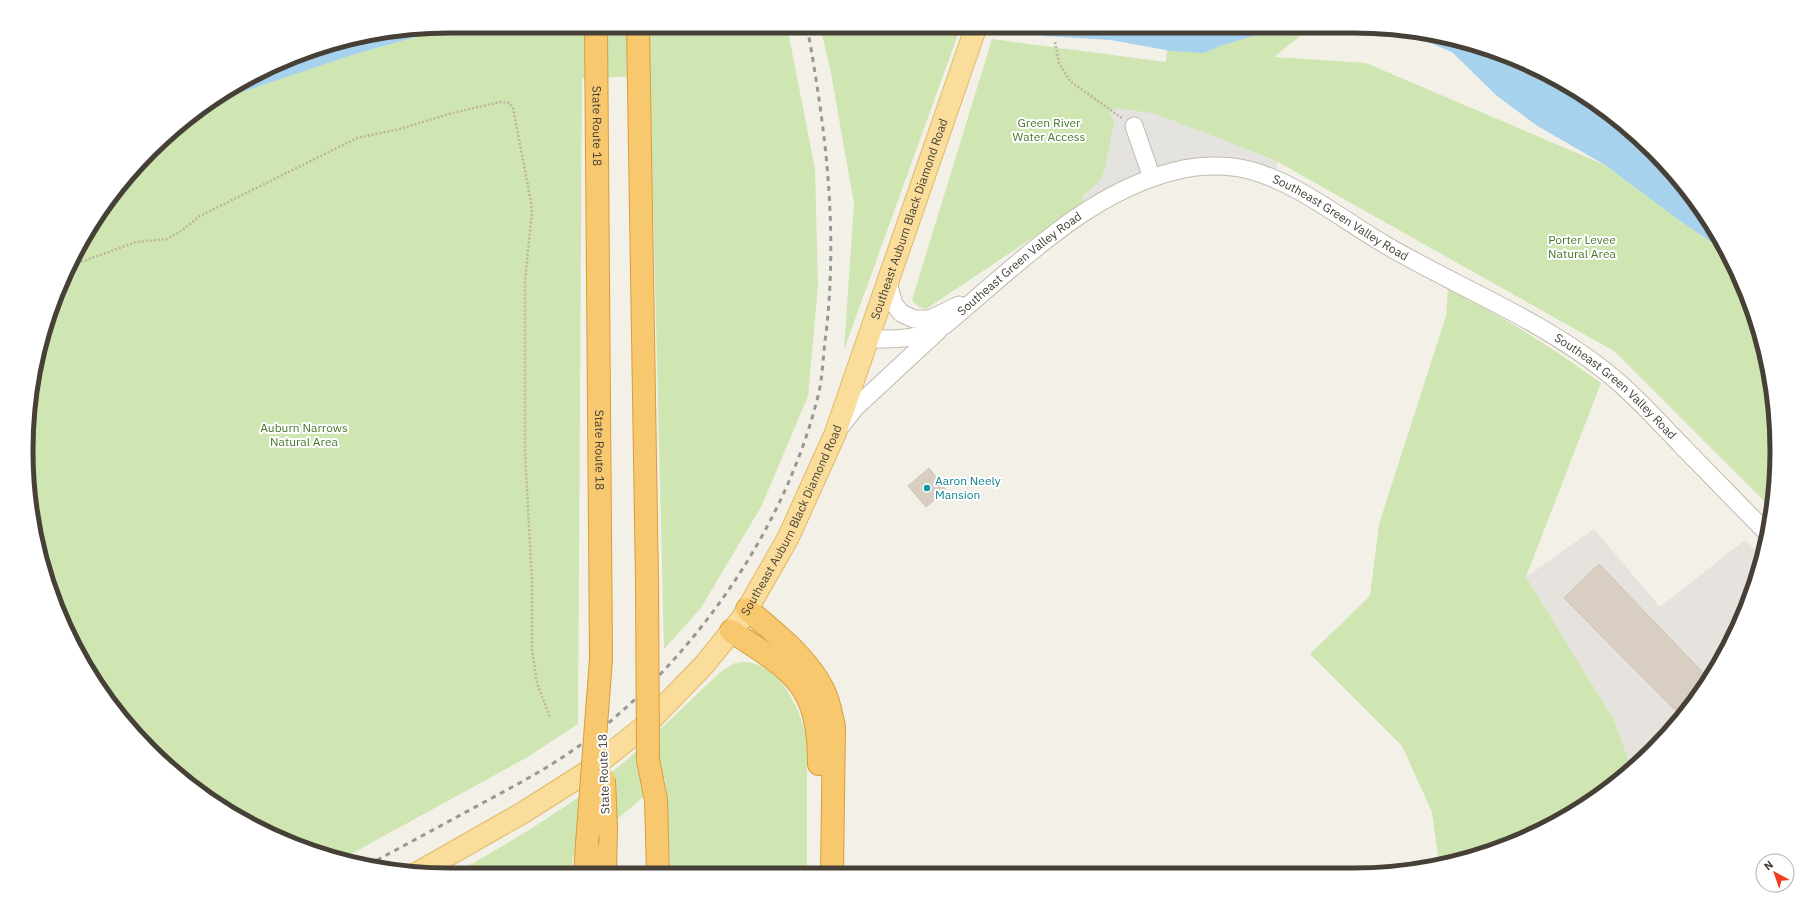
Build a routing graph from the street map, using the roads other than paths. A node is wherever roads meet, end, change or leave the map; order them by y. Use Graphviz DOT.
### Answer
graph roads {
  1 [pos="596,33"];
  2 [pos="638,33"];
  3 [pos="974,33"];
  4 [pos="1134,126"];
  5 [pos="1152,178"];
  6 [pos="998,280"];
  7 [pos="888,283"];
  8 [pos="945,325"];
  9 [pos="869,339"];
  10 [pos="835,434"];
  11 [pos="1763,528"];
  12 [pos="747,609"];
  13 [pos="732,631"];
  14 [pos="601,659"];
  15 [pos="652,805"];
  16 [pos="427,867"];
  17 [pos="585,868"];
  18 [pos="605,868"];
  19 [pos="647,868"];
  20 [pos="657,868"];
  21 [pos="820,868"];
  22 [pos="832,868"];
  1 -- 14 [label="highway, State Route 18"];
  2 -- 15 [label="highway, bridge"];
  3 -- 7 [label="main road, Southeast Auburn Black Diamond Road"];
  4 -- 5 [label="street"];
  5 -- 6 [label="street, Southeast Green Valley Road"];
  5 -- 11 [label="street, Southeast Green Valley Road"];
  6 -- 7 [label="street"];
  6 -- 8 [label="street, Southeast Green Valley Road"];
  7 -- 9 [label="main road, Southeast Auburn Black Diamond Road"];
  8 -- 9 [label="street, Southeast Green Valley Road"];
  8 -- 10 [label="street"];
  9 -- 10 [label="main road, Southeast Auburn Black Diamond Road"];
  10 -- 12 [label="main road, Southeast Auburn Black Diamond Road"];
  12 -- 13 [label="main road, Southeast Auburn Black Diamond Road"];
  12 -- 22 [label="highway"];
  13 -- 16 [label="main road, Southeast Auburn Black Diamond Road"];
  13 -- 21 [label="highway"];
  14 -- 17 [label="highway, bridge"];
  14 -- 18 [label="highway, State Route 18, bridge"];
  15 -- 19 [label="highway"];
  15 -- 20 [label="highway"];
}
